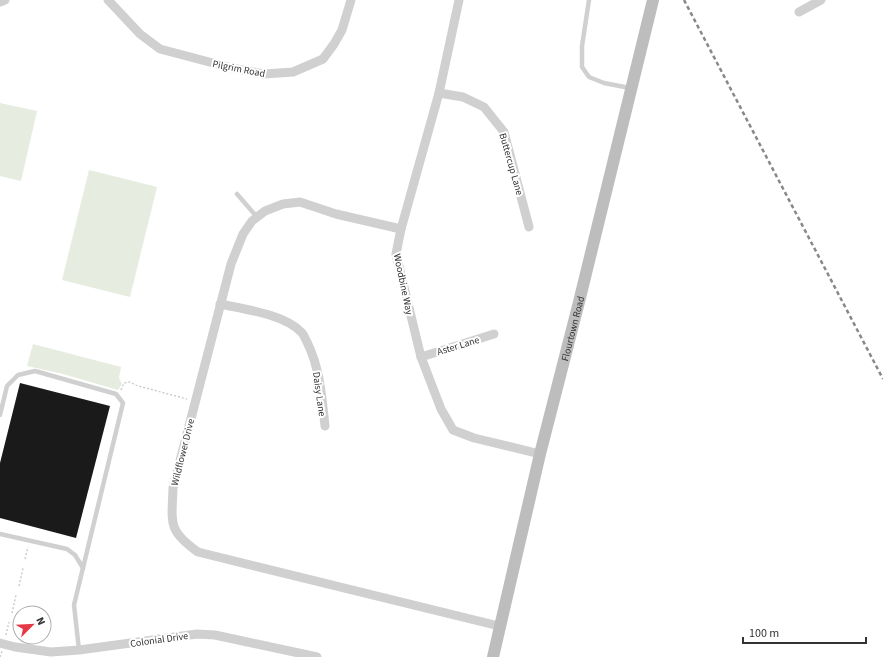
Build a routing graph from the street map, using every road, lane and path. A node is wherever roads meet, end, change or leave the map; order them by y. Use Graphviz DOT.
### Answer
graph roads {
  1 [pos="5,0"];
  2 [pos="108,0"];
  3 [pos="350,0"];
  4 [pos="459,0"];
  5 [pos="589,0"];
  6 [pos="653,0"];
  7 [pos="821,0"];
  8 [pos="0,2"];
  9 [pos="799,12"];
  10 [pos="631,88"];
  11 [pos="439,93"];
  12 [pos="237,194"];
  13 [pos="257,218"];
  14 [pos="529,227"];
  15 [pos="401,229"];
  16 [pos="220,304"];
  17 [pos="494,334"];
  18 [pos="421,356"];
  19 [pos="120,392"];
  20 [pos="195,401"];
  21 [pos="0,415"];
  22 [pos="325,426"];
  23 [pos="540,454"];
  24 [pos="0,534"];
  25 [pos="29,545"];
  26 [pos="25,559"];
  27 [pos="23,568"];
  28 [pos="83,568"];
  29 [pos="19,586"];
  30 [pos="16,595"];
  31 [pos="14,605"];
  32 [pos="10,622"];
  33 [pos="499,626"];
  34 [pos="3,641"];
  35 [pos="79,650"];
  36 [pos="317,657"];
  37 [pos="493,657"];
  1 -- 8 [label="street"];
  2 -- 3 [label="street, Pilgrim Road"];
  4 -- 11 [label="street, Woodbine Way"];
  5 -- 10 [label="lane"];
  6 -- 10 [label="main road, Flourtown Road"];
  7 -- 9 [label="street"];
  10 -- 23 [label="main road, Flourtown Road"];
  11 -- 14 [label="street, Buttercup Lane"];
  11 -- 15 [label="street, Woodbine Way"];
  12 -- 13 [label="lane"];
  13 -- 15 [label="street, Wildflower Drive"];
  13 -- 16 [label="street, Wildflower Drive"];
  15 -- 18 [label="street, Woodbine Way"];
  16 -- 20 [label="street, Wildflower Drive"];
  16 -- 22 [label="street, Daisy Lane"];
  17 -- 18 [label="street, Aster Lane"];
  18 -- 23 [label="street, Woodbine Way"];
  19 -- 20 [label="path"];
  20 -- 33 [label="street, Wildflower Drive"];
  21 -- 28 [label="lane"];
  23 -- 33 [label="main road, Flourtown Road"];
  24 -- 28 [label="lane"];
  25 -- 26 [label="path"];
  27 -- 29 [label="path"];
  28 -- 35 [label="lane"];
  30 -- 31 [label="path"];
  32 -- 34 [label="path"];
  33 -- 37 [label="main road, Flourtown Road"];
  34 -- 35 [label="street, Colonial Drive"];
  35 -- 36 [label="street, Colonial Drive"];
}
